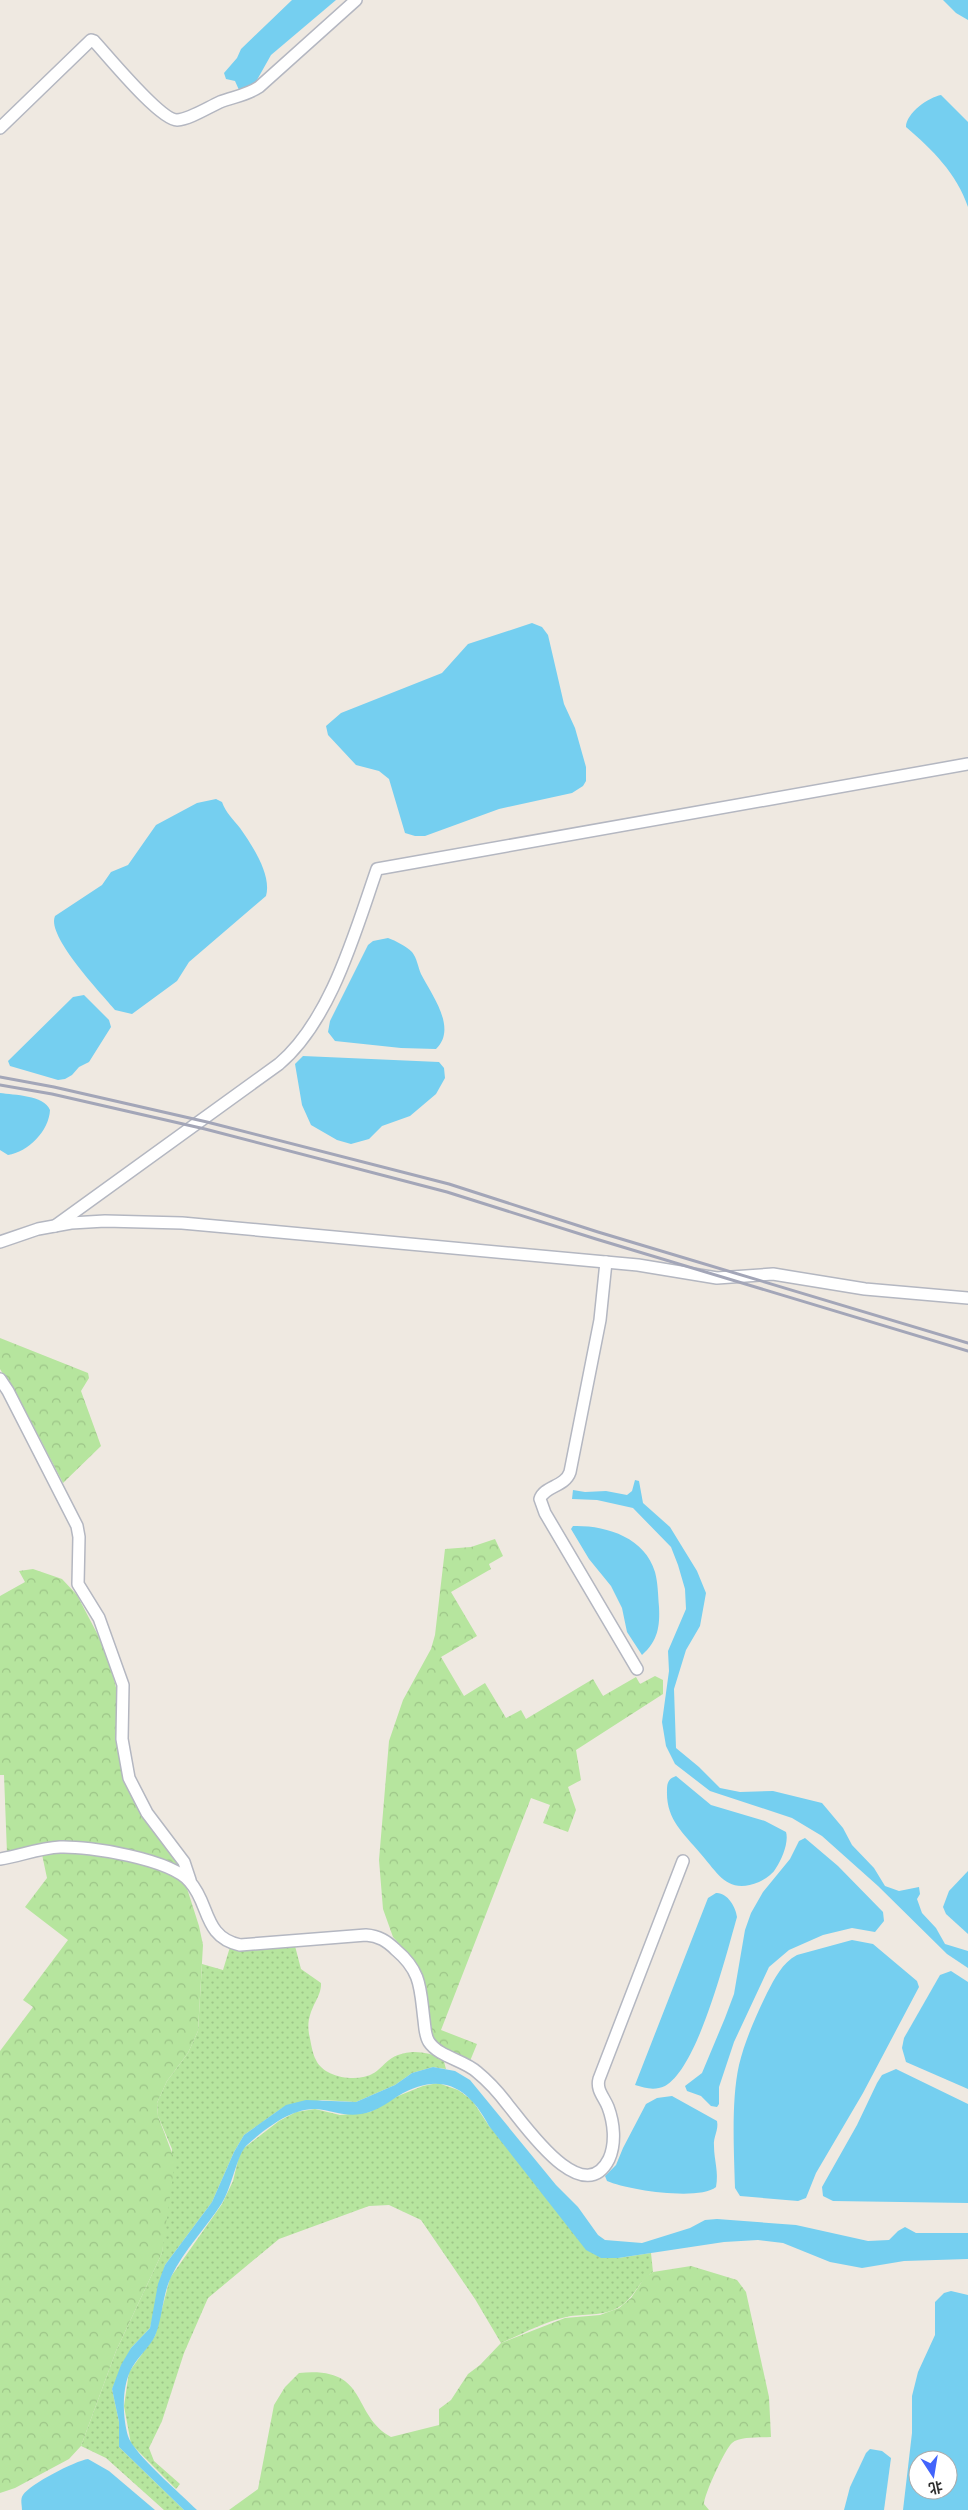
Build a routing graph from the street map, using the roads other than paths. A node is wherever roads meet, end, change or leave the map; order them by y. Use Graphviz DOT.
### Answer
graph roads {
  1 [pos="356,0"];
  2 [pos="0,128"];
  3 [pos="968,764"];
  4 [pos="55,1226"];
  5 [pos="0,1242"];
  6 [pos="606,1262"];
  7 [pos="968,1298"];
  8 [pos="0,1379"];
  9 [pos="637,1669"];
  10 [pos="0,1859"];
  11 [pos="683,1861"];
  12 [pos="191,1882"];
  1 -- 2 [label="street"];
  3 -- 4 [label="street"];
  4 -- 5 [label="street"];
  4 -- 6 [label="street"];
  6 -- 7 [label="street"];
  6 -- 9 [label="street"];
  8 -- 12 [label="street"];
  10 -- 12 [label="street"];
  11 -- 12 [label="street"];
}
